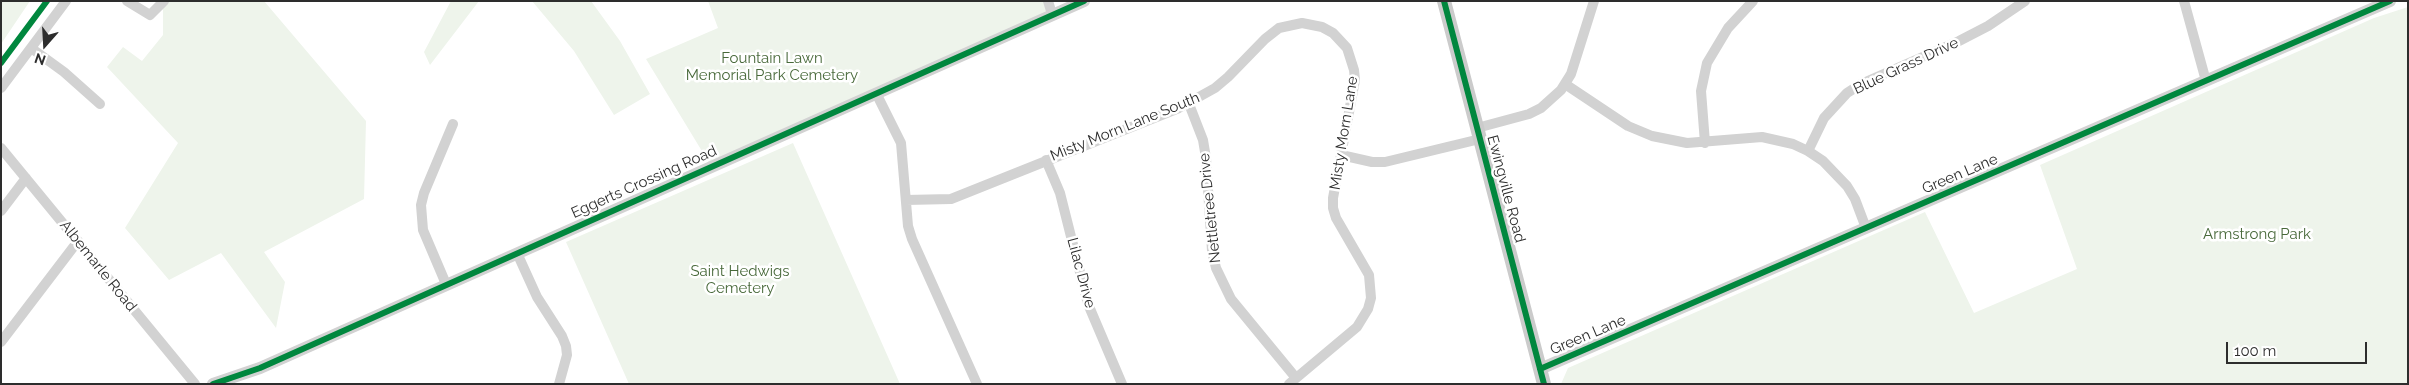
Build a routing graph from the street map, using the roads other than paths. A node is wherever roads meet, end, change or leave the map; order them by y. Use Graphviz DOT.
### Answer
graph roads {
  1 [pos="66,1"];
  2 [pos="127,1"];
  3 [pos="164,1"];
  4 [pos="1048,1"];
  5 [pos="1084,1"];
  6 [pos="1444,1"];
  7 [pos="1594,1"];
  8 [pos="1753,1"];
  9 [pos="2025,1"];
  10 [pos="2184,1"];
  11 [pos="2390,1"];
  12 [pos="1052,14"];
  13 [pos="31,48"];
  14 [pos="1347,48"];
  15 [pos="2206,81"];
  16 [pos="1565,84"];
  17 [pos="1,88"];
  18 [pos="876,93"];
  19 [pos="100,104"];
  20 [pos="1189,104"];
  21 [pos="453,124"];
  22 [pos="1479,133"];
  23 [pos="1704,143"];
  24 [pos="1,148"];
  25 [pos="1808,151"];
  26 [pos="1341,155"];
  27 [pos="1046,160"];
  28 [pos="26,178"];
  29 [pos="906,200"];
  30 [pos="1,211"];
  31 [pos="1866,228"];
  32 [pos="78,241"];
  33 [pos="516,252"];
  34 [pos="446,284"];
  35 [pos="1,342"];
  36 [pos="1540,369"];
  37 [pos="1292,381"];
  38 [pos="194,384"];
  39 [pos="214,384"];
  40 [pos="559,384"];
  41 [pos="978,384"];
  42 [pos="1122,384"];
  43 [pos="1544,384"];
  1 -- 13 [label="street"];
  2 -- 3 [label="street"];
  4 -- 12 [label="street"];
  5 -- 12 [label="street, Eggerts Crossing Road"];
  6 -- 22 [label="main road, Ewingville Road"];
  7 -- 16 [label="street"];
  8 -- 23 [label="street"];
  9 -- 25 [label="street, Blue Grass Drive"];
  10 -- 15 [label="street"];
  11 -- 15 [label="street, Green Lane"];
  12 -- 18 [label="street, Eggerts Crossing Road"];
  13 -- 17 [label="street"];
  13 -- 19 [label="street"];
  14 -- 20 [label="street, Misty Morn Lane South"];
  14 -- 26 [label="street, Misty Morn Lane"];
  15 -- 31 [label="street, Green Lane"];
  16 -- 22 [label="street"];
  16 -- 23 [label="street"];
  18 -- 29 [label="street"];
  18 -- 33 [label="street, Eggerts Crossing Road"];
  20 -- 27 [label="street, Misty Morn Lane South"];
  20 -- 37 [label="street, Nettletree Drive"];
  21 -- 34 [label="street"];
  22 -- 26 [label="street"];
  22 -- 36 [label="main road, Ewingville Road"];
  23 -- 25 [label="street"];
  24 -- 28 [label="street, Albemarle Road"];
  25 -- 31 [label="street"];
  26 -- 37 [label="street, Misty Morn Lane"];
  27 -- 29 [label="street, Misty Morn Lane South"];
  27 -- 42 [label="street, Lilac Drive"];
  28 -- 30 [label="street"];
  28 -- 32 [label="street, Albemarle Road"];
  29 -- 41 [label="street"];
  31 -- 36 [label="street, Green Lane"];
  32 -- 35 [label="street"];
  32 -- 38 [label="street, Albemarle Road"];
  33 -- 34 [label="street, Eggerts Crossing Road"];
  33 -- 40 [label="street"];
  34 -- 39 [label="street, Eggerts Crossing Road"];
  36 -- 43 [label="main road, Ewingville Road"];
}
